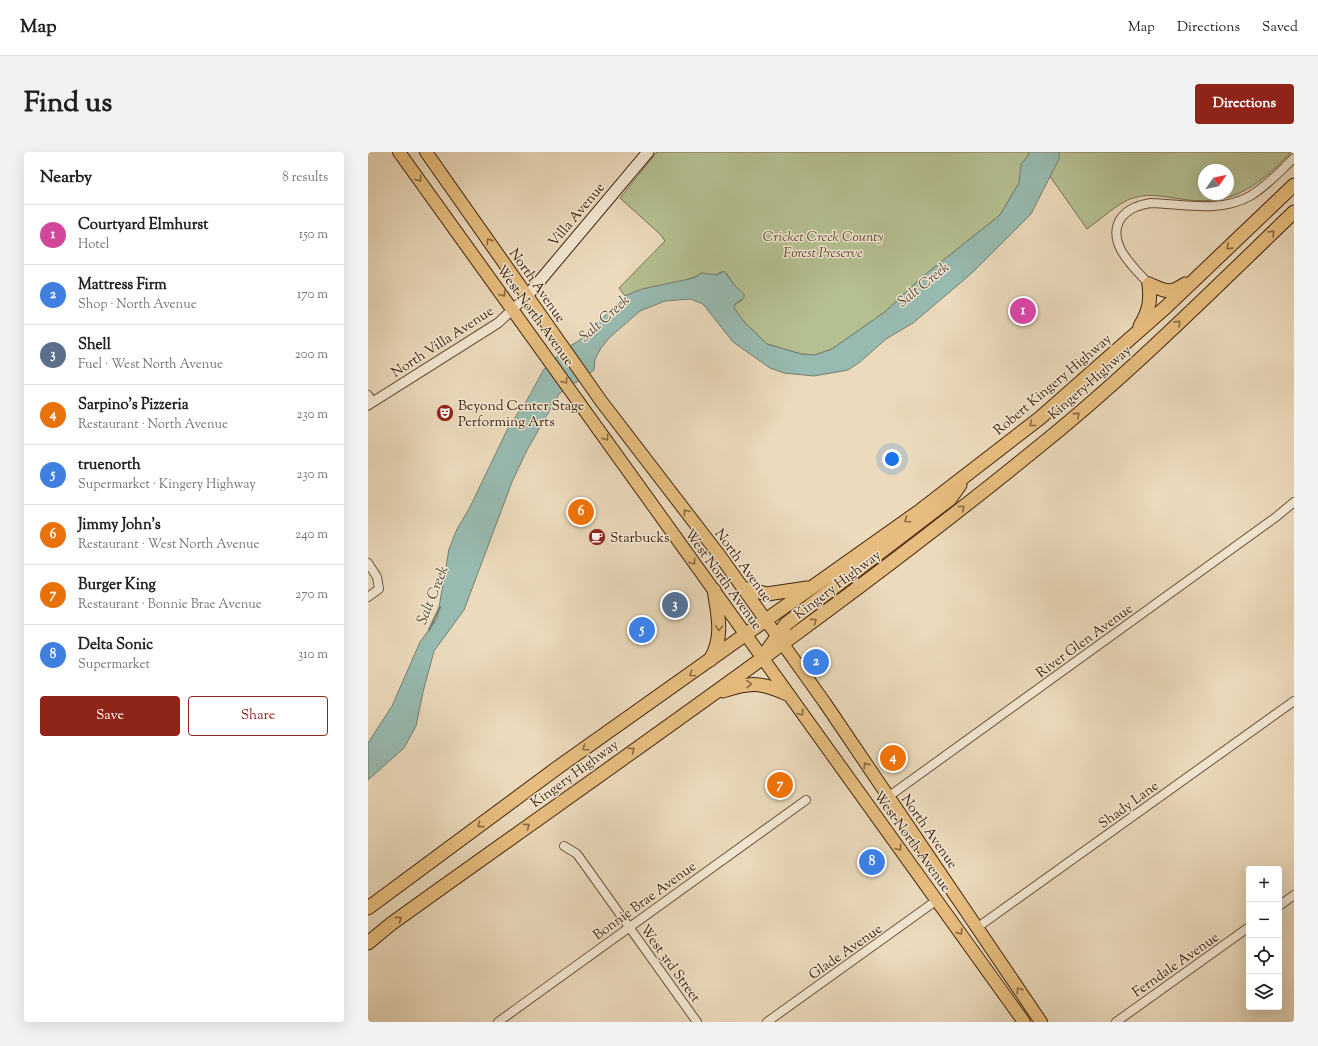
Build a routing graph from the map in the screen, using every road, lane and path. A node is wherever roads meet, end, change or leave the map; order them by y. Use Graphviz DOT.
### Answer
graph roads {
  1 [pos="399,152"];
  2 [pos="426,152"];
  3 [pos="648,152"];
  4 [pos="1294,158"];
  5 [pos="1294,185"];
  6 [pos="1294,212"];
  7 [pos="1203,272"];
  8 [pos="1149,284"];
  9 [pos="527,296"];
  10 [pos="514,309"];
  11 [pos="1136,334"];
  12 [pos="370,401"];
  13 [pos="968,474"];
  14 [pos="1294,502"];
  15 [pos="368,563"];
  16 [pos="813,587"];
  17 [pos="743,588"];
  18 [pos="714,590"];
  19 [pos="368,597"];
  20 [pos="766,620"];
  21 [pos="745,634"];
  22 [pos="780,640"];
  23 [pos="762,659"];
  24 [pos="708,663"];
  25 [pos="712,694"];
  26 [pos="787,694"];
  27 [pos="1294,701"];
  28 [pos="888,797"];
  29 [pos="806,800"];
  30 [pos="564,846"];
  31 [pos="1294,895"];
  32 [pos="938,900"];
  33 [pos="1282,904"];
  34 [pos="368,908"];
  35 [pos="978,927"];
  36 [pos="629,928"];
  37 [pos="1246,929"];
  38 [pos="368,943"];
  39 [pos="498,1022"];
  40 [pos="697,1022"];
  41 [pos="767,1022"];
  42 [pos="1024,1022"];
  43 [pos="1041,1022"];
  44 [pos="1116,1022"];
  1 -- 10 [label="main road, West North Avenue, one-way"];
  9 -- 2 [label="main road, North Avenue, one-way"];
  3 -- 9 [label="main road, Villa Avenue"];
  4 -- 8 [label="street"];
  5 -- 7 [label="highway, Robert Kingery Highway, one-way"];
  22 -- 6 [label="highway, Kingery Highway, one-way"];
  7 -- 8 [label="highway"];
  7 -- 11 [label="highway, Robert Kingery Highway"];
  8 -- 11 [label="highway"];
  9 -- 10 [label="street, North Villa Avenue"];
  17 -- 9 [label="main road, North Avenue, one-way"];
  10 -- 12 [label="street, North Villa Avenue"];
  10 -- 18 [label="main road, West North Avenue, one-way"];
  11 -- 13 [label="highway, Robert Kingery Highway, one-way"];
  13 -- 16 [label="highway, Robert Kingery Highway, one-way"];
  13 -- 22 [label="highway"];
  14 -- 28 [label="street, River Glen Avenue"];
  15 -- 19 [label="street"];
  16 -- 17 [label="highway"];
  16 -- 20 [label="highway, Kingery Highway"];
  17 -- 20 [label="main road, North Avenue"];
  18 -- 21 [label="main road, West North Avenue"];
  18 -- 24 [label="highway, one-way"];
  20 -- 21 [label="highway, Kingery Highway"];
  20 -- 22 [label="main road, North Avenue"];
  21 -- 23 [label="main road, West North Avenue"];
  21 -- 24 [label="highway, Kingery Highway"];
  22 -- 23 [label="highway, Kingery Highway"];
  28 -- 22 [label="main road, North Avenue, one-way"];
  23 -- 25 [label="highway, Kingery Highway"];
  23 -- 26 [label="main road, West North Avenue"];
  24 -- 34 [label="highway, Kingery Highway, one-way"];
  25 -- 26 [label="highway, one-way"];
  38 -- 25 [label="highway, Kingery Highway, one-way"];
  26 -- 32 [label="main road, West North Avenue, one-way"];
  27 -- 35 [label="street, Shady Lane"];
  28 -- 35 [label="main road, North Avenue"];
  29 -- 36 [label="street, Bonnie Brae Avenue"];
  30 -- 36 [label="street, West 3rd Street"];
  31 -- 33 [label="street"];
  32 -- 41 [label="street, Glade Avenue"];
  32 -- 42 [label="main road, West North Avenue, one-way"];
  43 -- 35 [label="main road, North Avenue, one-way"];
  36 -- 39 [label="street, Bonnie Brae Avenue"];
  36 -- 40 [label="street, West 3rd Street"];
  37 -- 44 [label="street, Ferndale Avenue"];
}
